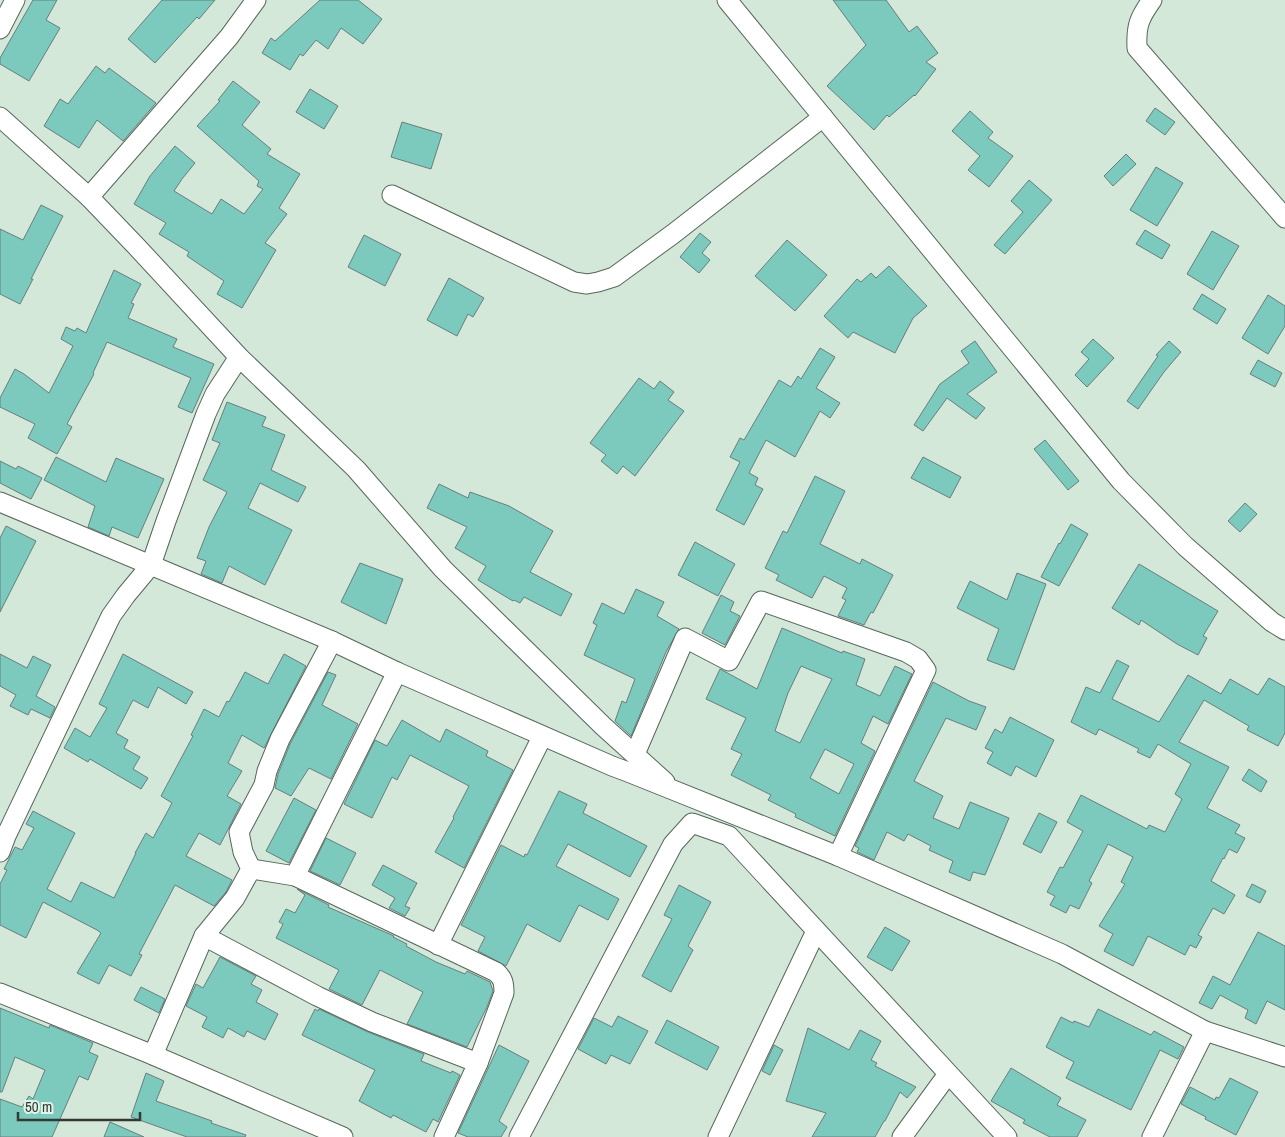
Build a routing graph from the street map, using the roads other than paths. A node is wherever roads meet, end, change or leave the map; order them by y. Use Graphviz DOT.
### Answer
graph roads {
  1 [pos="15,0"];
  2 [pos="256,0"];
  3 [pos="727,0"];
  4 [pos="1152,0"];
  5 [pos="0,28"];
  6 [pos="0,117"];
  7 [pos="823,117"];
  8 [pos="392,195"];
  9 [pos="88,197"];
  10 [pos="1285,218"];
  11 [pos="239,357"];
  12 [pos="0,502"];
  13 [pos="151,565"];
  14 [pos="1285,630"];
  15 [pos="332,641"];
  16 [pos="397,672"];
  17 [pos="542,737"];
  18 [pos="635,754"];
  19 [pos="677,792"];
  20 [pos="0,852"];
  21 [pos="838,856"];
  22 [pos="250,869"];
  23 [pos="295,876"];
  24 [pos="816,931"];
  25 [pos="204,936"];
  26 [pos="438,945"];
  27 [pos="0,993"];
  28 [pos="1205,1031"];
  29 [pos="153,1055"];
  30 [pos="1285,1057"];
  31 [pos="478,1063"];
  32 [pos="948,1074"];
  33 [pos="343,1137"];
  34 [pos="444,1137"];
  35 [pos="519,1137"];
  36 [pos="718,1137"];
  37 [pos="902,1137"];
  38 [pos="1007,1137"];
  39 [pos="1152,1137"];
  1 -- 5 [label="street"];
  2 -- 9 [label="street"];
  3 -- 7 [label="street"];
  4 -- 10 [label="street"];
  6 -- 9 [label="street"];
  7 -- 8 [label="street"];
  7 -- 14 [label="street"];
  9 -- 11 [label="street"];
  11 -- 13 [label="street"];
  11 -- 18 [label="street"];
  12 -- 13 [label="street"];
  13 -- 15 [label="street"];
  13 -- 20 [label="street"];
  15 -- 16 [label="street"];
  15 -- 22 [label="street"];
  16 -- 17 [label="street"];
  16 -- 23 [label="street"];
  17 -- 19 [label="street"];
  17 -- 26 [label="street"];
  18 -- 19 [label="street"];
  18 -- 21 [label="street"];
  19 -- 21 [label="street"];
  21 -- 28 [label="street"];
  22 -- 23 [label="street"];
  22 -- 25 [label="street"];
  23 -- 26 [label="street"];
  24 -- 32 [label="street"];
  24 -- 35 [label="street"];
  24 -- 36 [label="street"];
  25 -- 29 [label="street"];
  25 -- 31 [label="street"];
  26 -- 31 [label="street"];
  27 -- 29 [label="street"];
  28 -- 30 [label="street"];
  28 -- 39 [label="street"];
  29 -- 33 [label="street"];
  31 -- 34 [label="street"];
  32 -- 37 [label="street"];
  32 -- 38 [label="street"];
}
